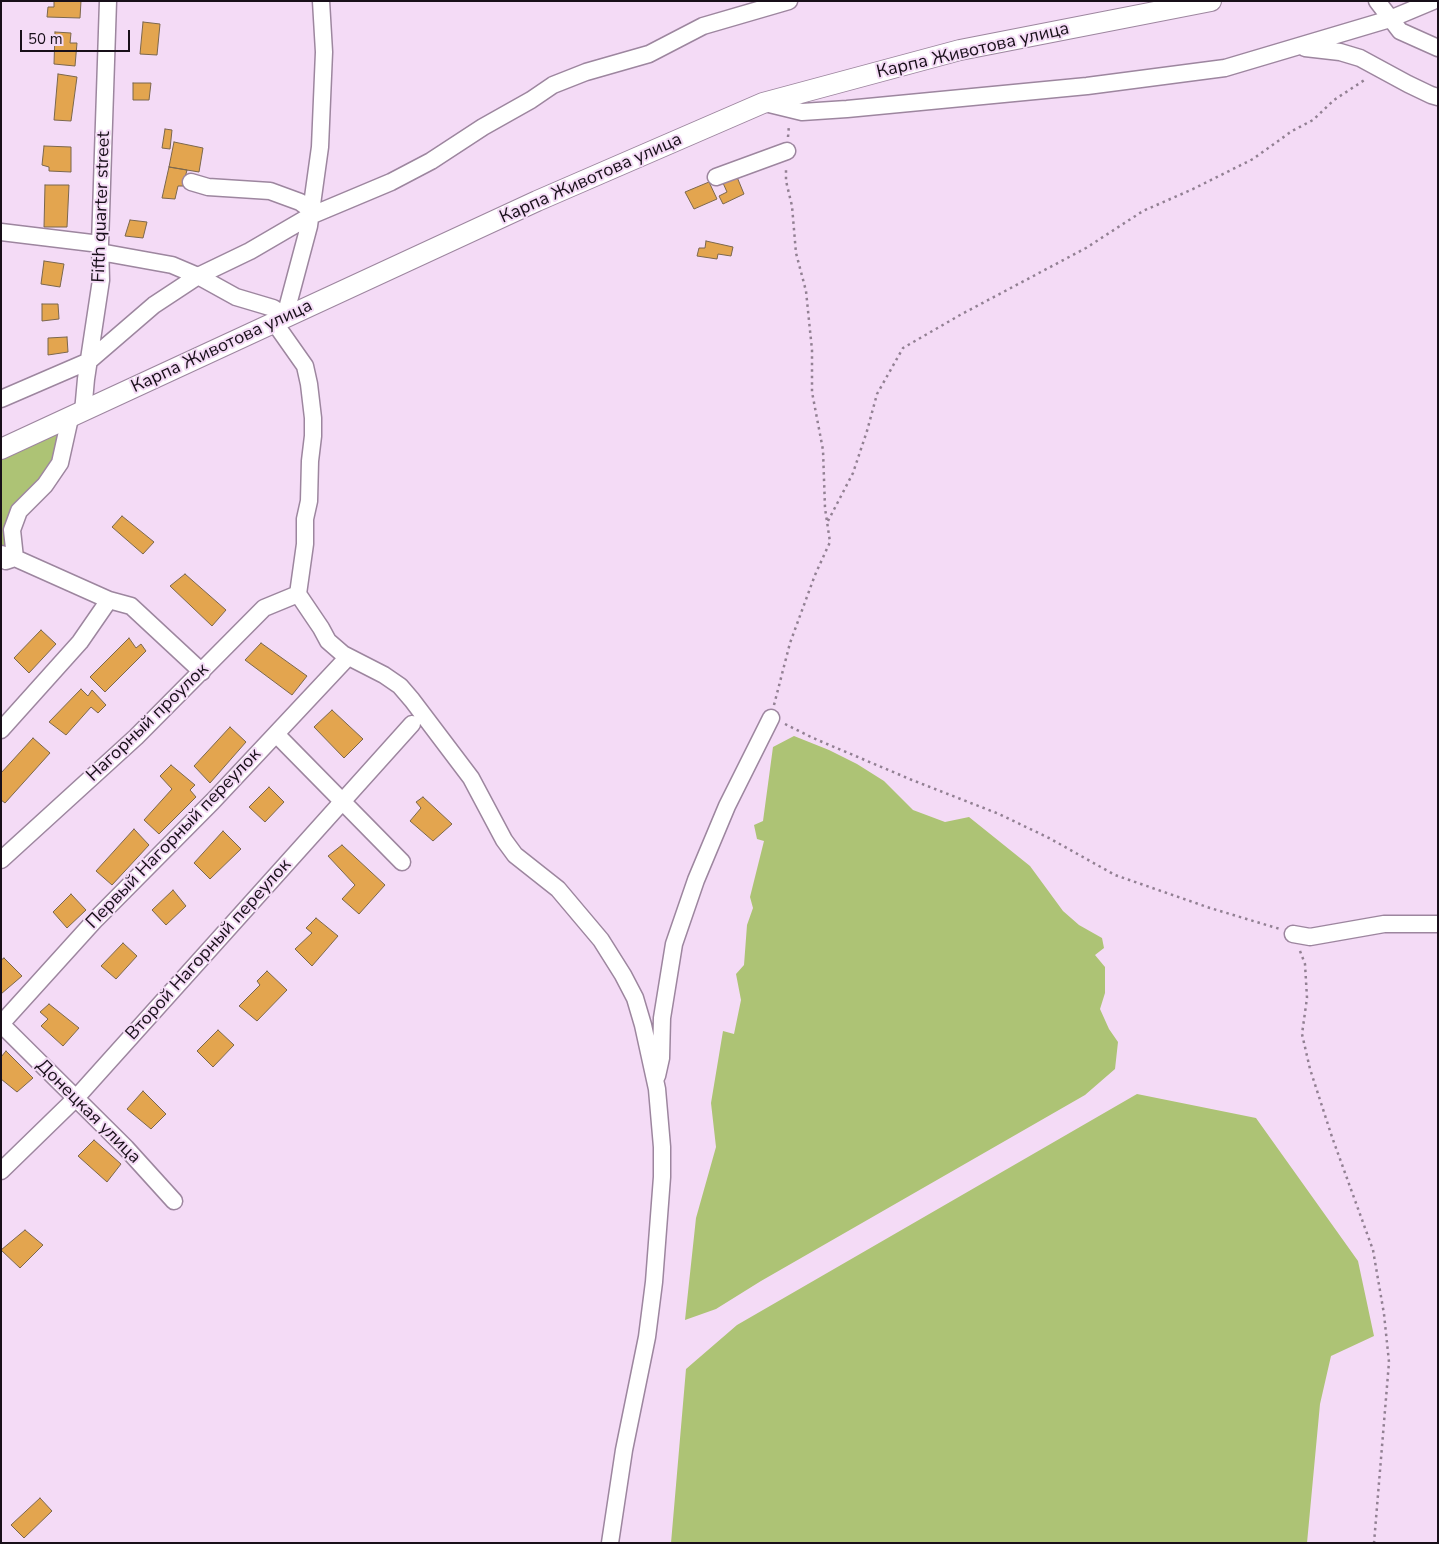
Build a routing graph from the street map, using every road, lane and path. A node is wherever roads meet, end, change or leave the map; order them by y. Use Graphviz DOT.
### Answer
graph roads {
  1 [pos="108,1"];
  2 [pos="320,1"];
  3 [pos="789,1"];
  4 [pos="1211,1"];
  5 [pos="1377,1"];
  6 [pos="1433,1"];
  7 [pos="1390,19"];
  8 [pos="1300,47"];
  9 [pos="1438,48"];
  10 [pos="1386,72"];
  11 [pos="1438,97"];
  12 [pos="764,103"];
  13 [pos="790,109"];
  14 [pos="787,151"];
  15 [pos="716,178"];
  16 [pos="191,182"];
  17 [pos="311,213"];
  18 [pos="1,232"];
  19 [pos="100,248"];
  20 [pos="198,276"];
  21 [pos="280,319"];
  22 [pos="88,361"];
  23 [pos="1,399"];
  24 [pos="76,415"];
  25 [pos="1,449"];
  26 [pos="827,523"];
  27 [pos="6,558"];
  28 [pos="298,594"];
  29 [pos="109,600"];
  30 [pos="348,657"];
  31 [pos="202,672"];
  32 [pos="771,718"];
  33 [pos="412,724"];
  34 [pos="1,730"];
  35 [pos="276,734"];
  36 [pos="343,801"];
  37 [pos="1,860"];
  38 [pos="402,862"];
  39 [pos="1438,924"];
  40 [pos="1293,934"];
  41 [pos="1,1024"];
  42 [pos="656,1082"];
  43 [pos="76,1098"];
  44 [pos="1,1171"];
  45 [pos="174,1201"];
  46 [pos="610,1543"];
  47 [pos="1374,1543"];
  1 -- 19 [label="street, Fifth quarter street"];
  2 -- 17 [label="street"];
  3 -- 17 [label="street"];
  4 -- 12 [label="main road, Карпа Животова улица"];
  5 -- 7 [label="street"];
  6 -- 7 [label="street"];
  7 -- 8 [label="street"];
  7 -- 9 [label="street"];
  8 -- 10 [label="street"];
  8 -- 13 [label="street"];
  10 -- 11 [label="street"];
  10 -- 26 [label="path"];
  12 -- 13 [label="street"];
  12 -- 21 [label="main road, Карпа Животова улица"];
  13 -- 14 [label="path"];
  14 -- 15 [label="street"];
  14 -- 26 [label="path"];
  16 -- 17 [label="street"];
  17 -- 20 [label="street"];
  17 -- 21 [label="street"];
  18 -- 19 [label="street"];
  19 -- 20 [label="street"];
  19 -- 22 [label="street, Fifth quarter street"];
  20 -- 21 [label="street"];
  20 -- 22 [label="street"];
  21 -- 24 [label="main road, Карпа Животова улица"];
  21 -- 28 [label="street"];
  22 -- 23 [label="street"];
  22 -- 24 [label="street, Fifth quarter street"];
  24 -- 25 [label="main road, Карпа Животова улица"];
  24 -- 27 [label="street, Fifth quarter street"];
  26 -- 32 [label="path"];
  27 -- 29 [label="street"];
  28 -- 30 [label="street"];
  28 -- 31 [label="street, Нагорный проулок"];
  29 -- 31 [label="street"];
  29 -- 34 [label="street"];
  30 -- 35 [label="street, Первый Нагорный переулок"];
  30 -- 42 [label="street"];
  31 -- 37 [label="street, Нагорный проулок"];
  32 -- 40 [label="path"];
  32 -- 42 [label="street"];
  33 -- 36 [label="street, Второй Нагорный переулок"];
  35 -- 36 [label="street"];
  35 -- 41 [label="street, Первый Нагорный переулок"];
  36 -- 38 [label="street"];
  36 -- 43 [label="street, Второй Нагорный переулок"];
  39 -- 40 [label="street"];
  40 -- 47 [label="path"];
  41 -- 43 [label="street, Донецкая улица"];
  42 -- 46 [label="street"];
  43 -- 44 [label="street, Второй Нагорный переулок"];
  43 -- 45 [label="street, Донецкая улица"];
}
